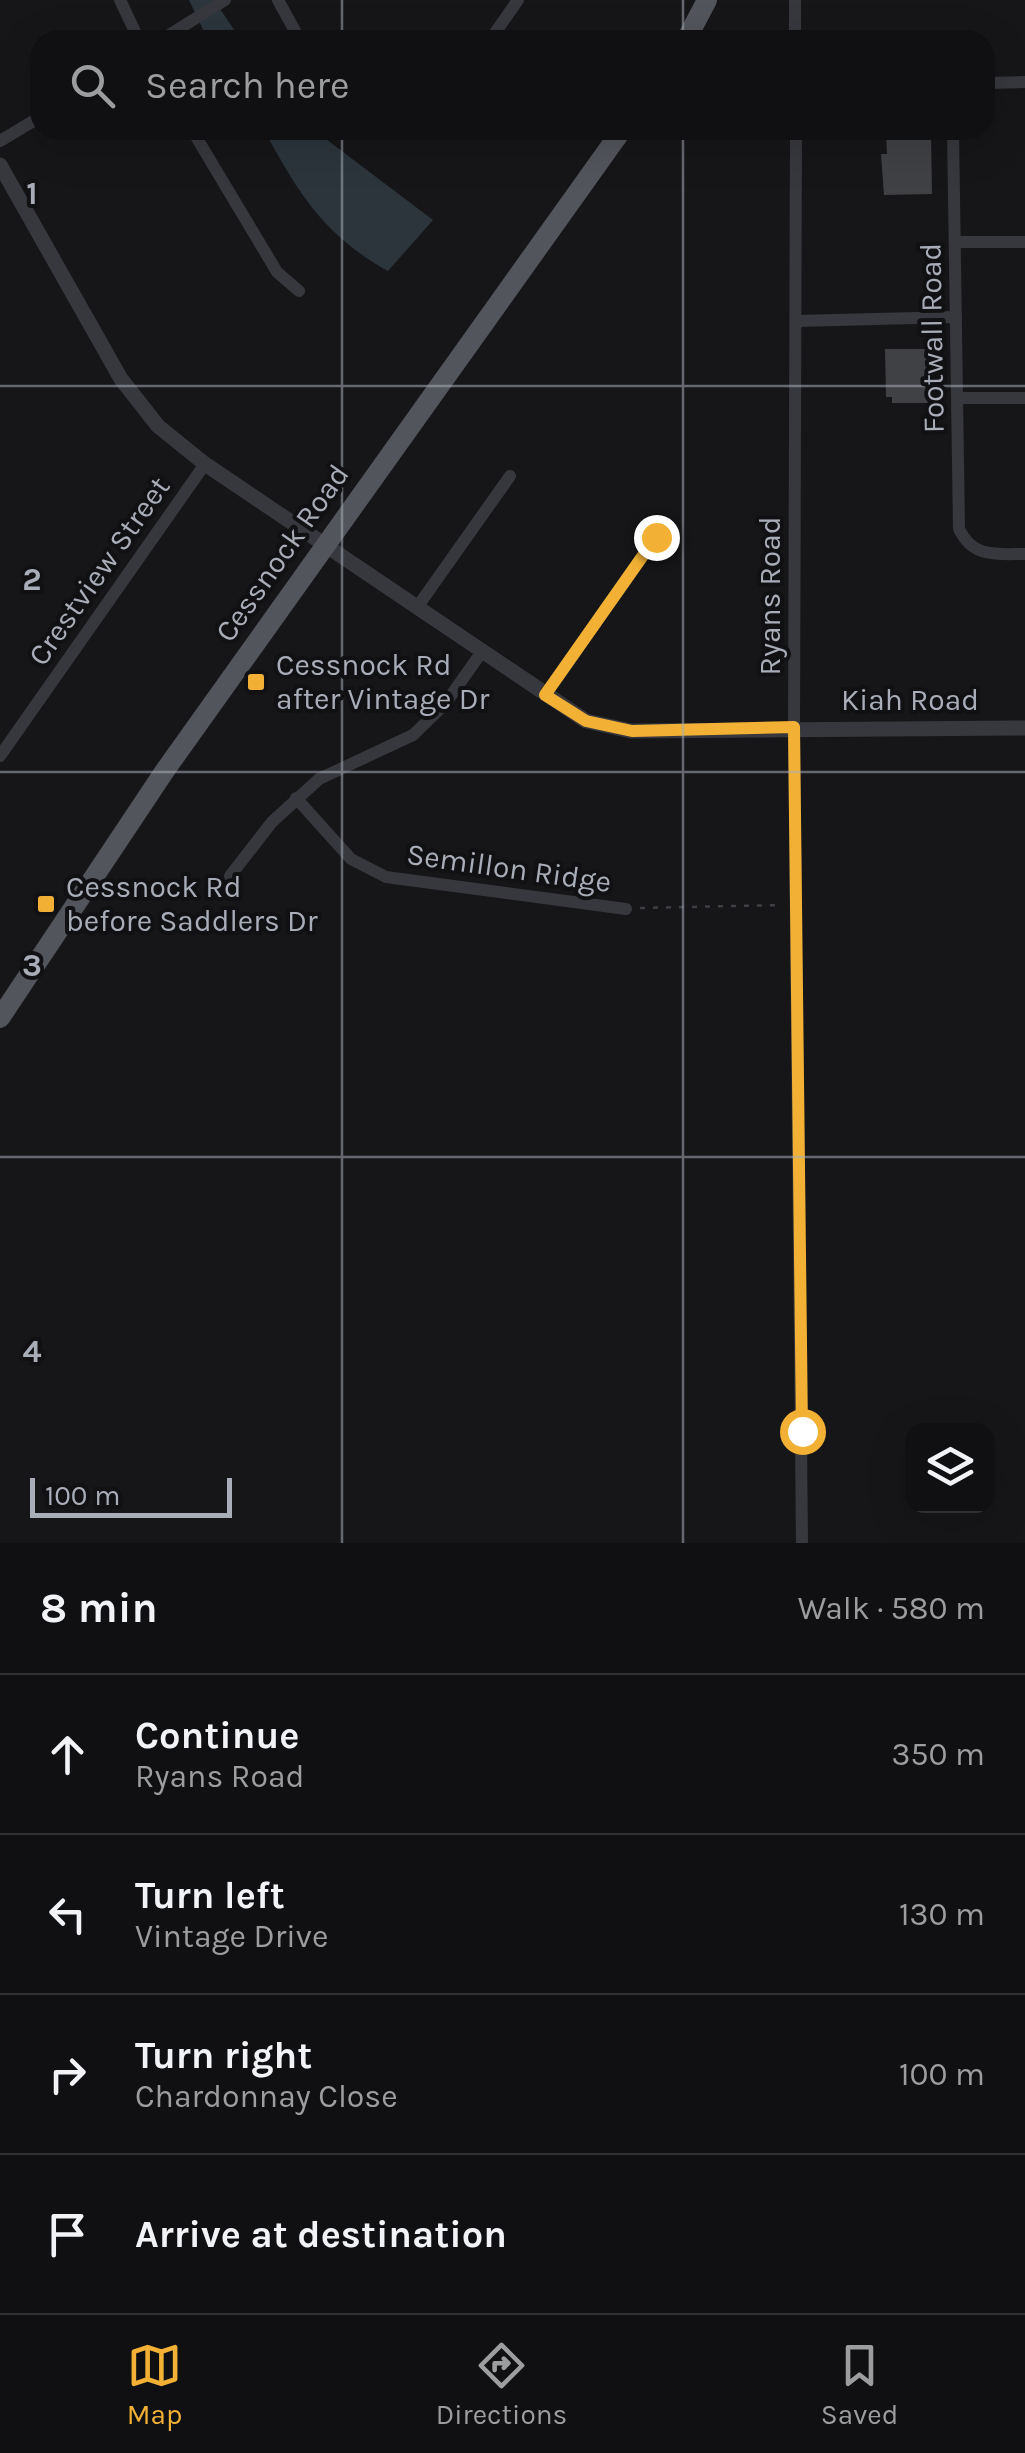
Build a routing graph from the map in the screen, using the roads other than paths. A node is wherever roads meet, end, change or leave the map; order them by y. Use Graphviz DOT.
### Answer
graph roads {
  1 [pos="120,0"];
  2 [pos="225,0"];
  3 [pos="278,0"];
  4 [pos="518,0"];
  5 [pos="707,0"];
  6 [pos="794,0"];
  7 [pos="134,30"];
  8 [pos="176,30"];
  9 [pos="294,30"];
  10 [pos="497,30"];
  11 [pos="691,30"];
  12 [pos="795,30"];
  13 [pos="995,82"];
  14 [pos="1025,82"];
  15 [pos="30,123"];
  16 [pos="198,140"];
  17 [pos="615,140"];
  18 [pos="796,140"];
  19 [pos="953,140"];
  20 [pos="0,142"];
  21 [pos="0,165"];
  22 [pos="956,242"];
  23 [pos="1025,242"];
  24 [pos="299,291"];
  25 [pos="956,317"];
  26 [pos="796,321"];
  27 [pos="958,398"];
  28 [pos="1025,398"];
  29 [pos="205,464"];
  30 [pos="510,476"];
  31 [pos="656,537"];
  32 [pos="326,544"];
  33 [pos="1025,554"];
  34 [pos="418,606"];
  35 [pos="481,653"];
  36 [pos="545,695"];
  37 [pos="794,727"];
  38 [pos="1025,728"];
  39 [pos="0,756"];
  40 [pos="296,798"];
  41 [pos="230,876"];
  42 [pos="626,909"];
  43 [pos="0,1018"];
  44 [pos="802,1543"];
  1 -- 7 [label="street"];
  2 -- 8 [label="street"];
  3 -- 9 [label="street"];
  4 -- 10 [label="street"];
  5 -- 11 [label="main road"];
  6 -- 12 [label="street"];
  13 -- 14 [label="street"];
  15 -- 20 [label="street"];
  16 -- 24 [label="street"];
  17 -- 32 [label="main road, Cessnock Road"];
  18 -- 26 [label="street, Ryans Road"];
  19 -- 22 [label="street, Footwall Road"];
  21 -- 29 [label="street, Kiah Road"];
  22 -- 23 [label="street"];
  22 -- 25 [label="street, Footwall Road"];
  25 -- 26 [label="street"];
  25 -- 27 [label="street, Footwall Road"];
  26 -- 37 [label="street, Ryans Road"];
  27 -- 28 [label="street"];
  27 -- 33 [label="street, Footwall Road"];
  29 -- 32 [label="street, Kiah Road"];
  29 -- 39 [label="street, Crestview Street"];
  30 -- 34 [label="street"];
  31 -- 36 [label="street"];
  32 -- 34 [label="street, Kiah Road"];
  32 -- 43 [label="main road, Cessnock Road"];
  34 -- 35 [label="street, Kiah Road"];
  35 -- 36 [label="street, Kiah Road"];
  35 -- 40 [label="street"];
  36 -- 37 [label="street, Kiah Road"];
  37 -- 38 [label="street, Kiah Road"];
  37 -- 44 [label="street, Ryans Road"];
  40 -- 41 [label="street"];
  40 -- 42 [label="street, Semillon Ridge"];
}
